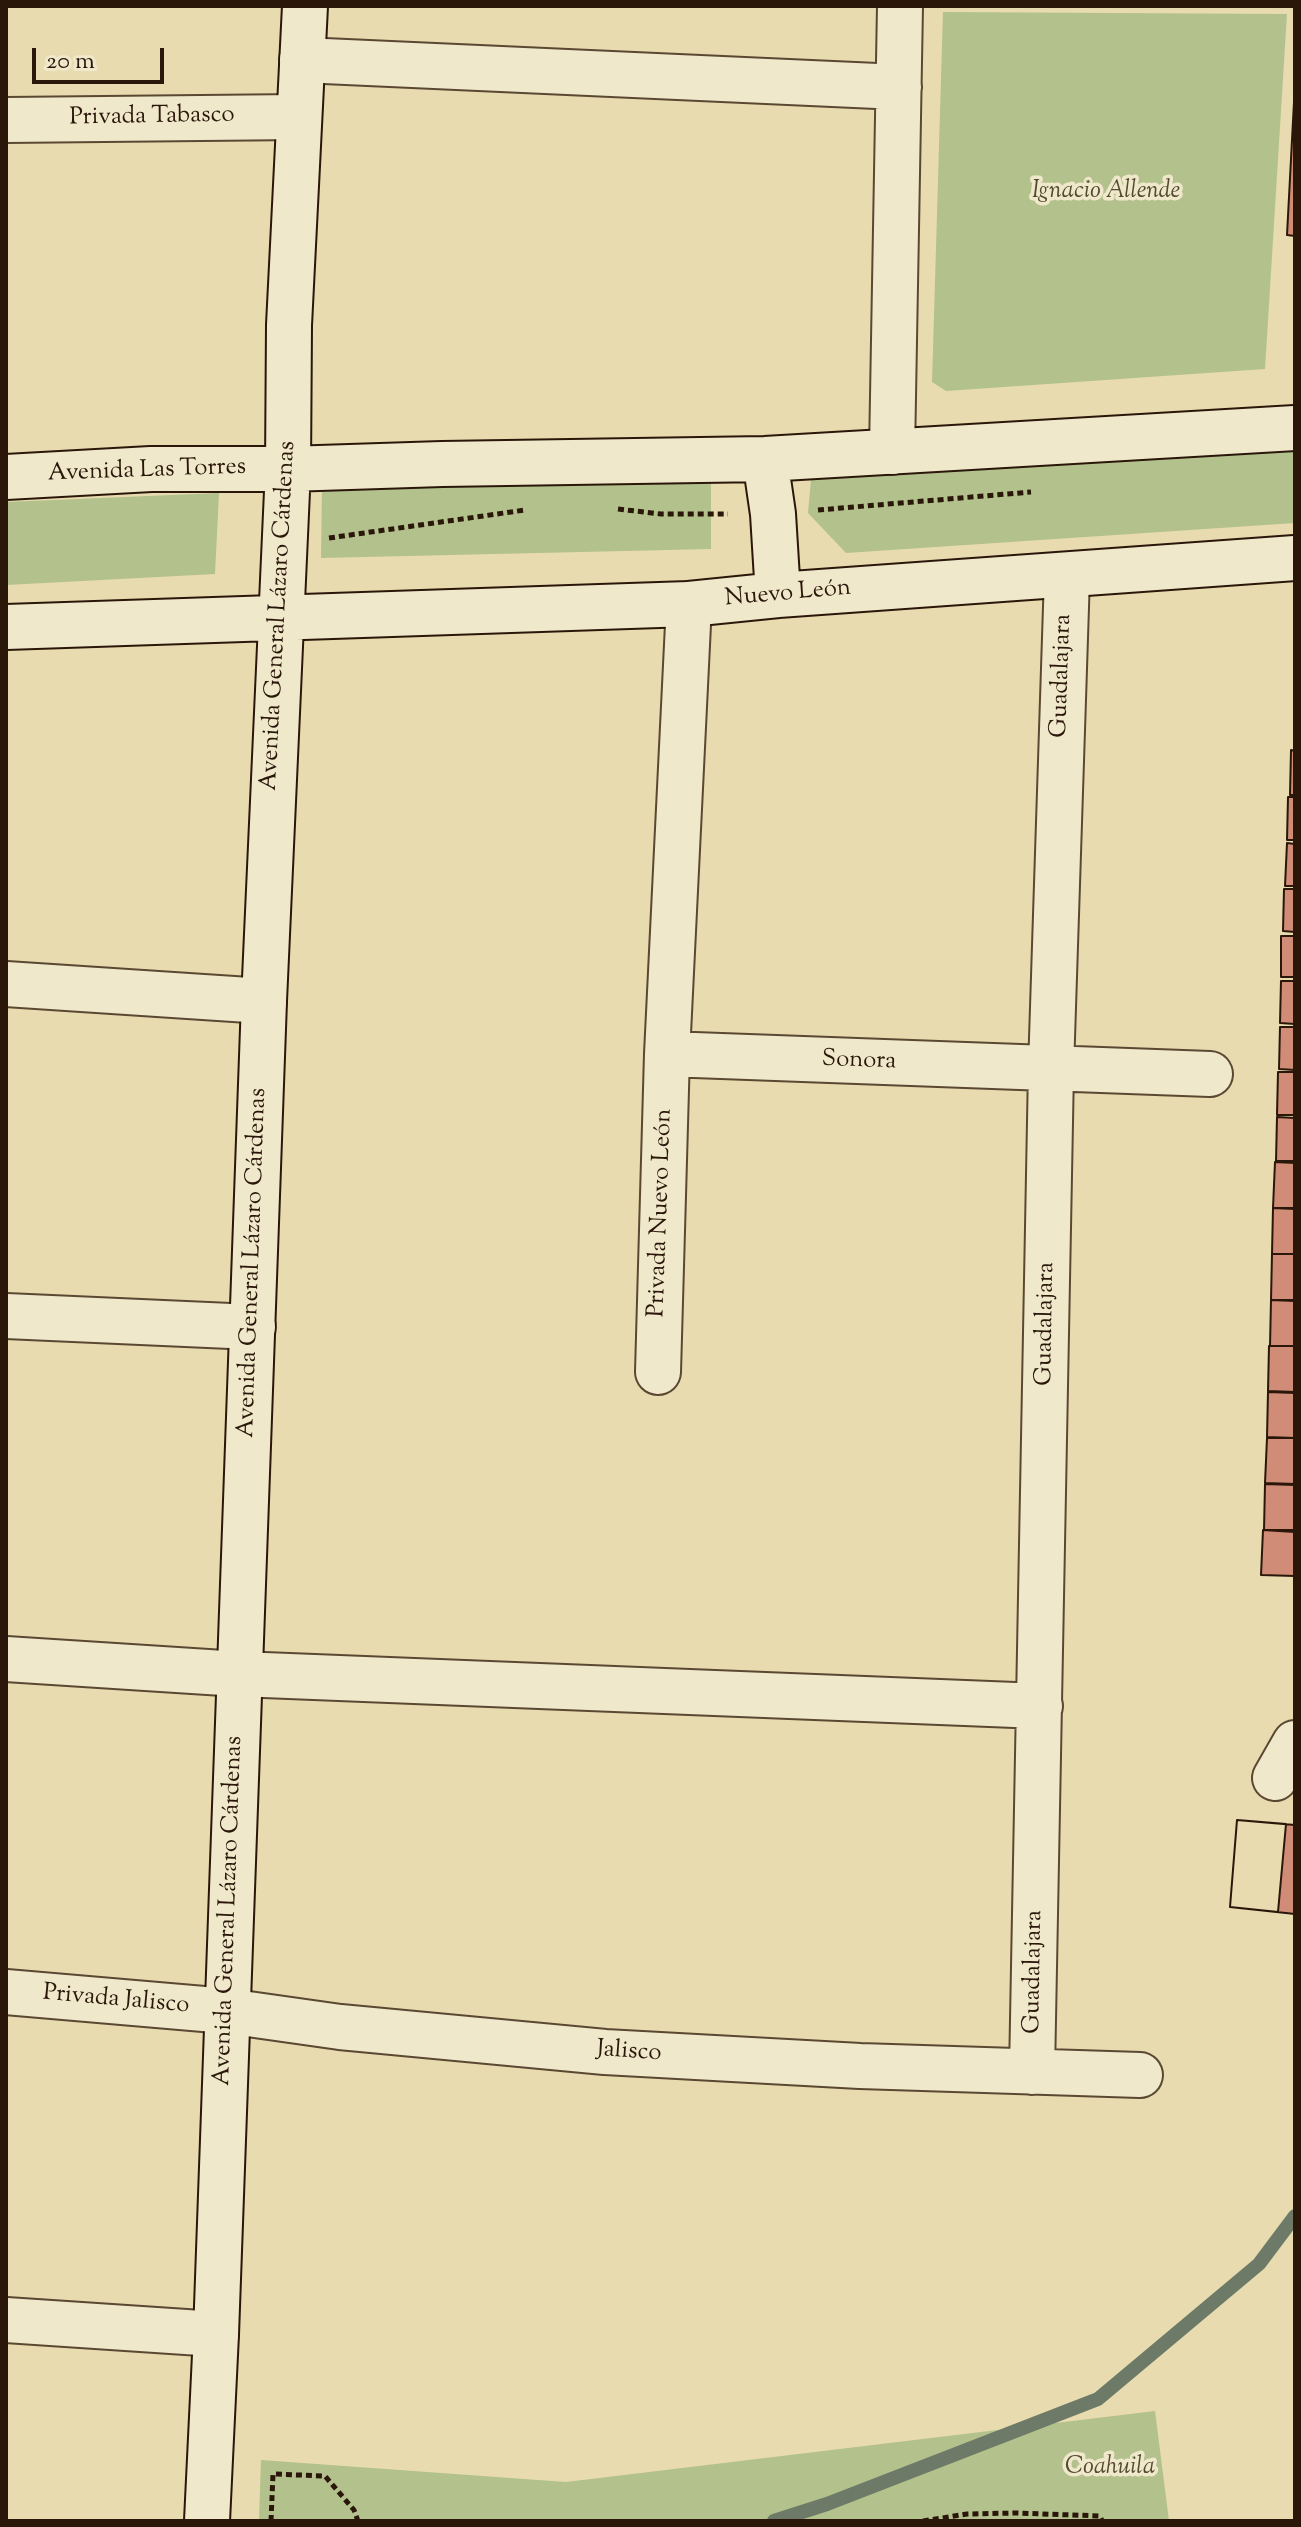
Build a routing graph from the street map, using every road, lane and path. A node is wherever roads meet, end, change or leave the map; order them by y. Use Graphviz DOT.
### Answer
graph roads {
  1 [pos="305,6"];
  2 [pos="900,6"];
  3 [pos="302,60"];
  4 [pos="899,87"];
  5 [pos="299,117"];
  6 [pos="6,120"];
  7 [pos="1295,428"];
  8 [pos="892,452"];
  9 [pos="765,459"];
  10 [pos="288,469"];
  11 [pos="6,477"];
  12 [pos="617,509"];
  13 [pos="527,510"];
  14 [pos="773,514"];
  15 [pos="284,544"];
  16 [pos="1295,558"];
  17 [pos="1067,576"];
  18 [pos="778,595"];
  19 [pos="689,604"];
  20 [pos="279,616"];
  21 [pos="6,627"];
  22 [pos="6,984"];
  23 [pos="264,1001"];
  24 [pos="667,1054"];
  25 [pos="1051,1069"];
  26 [pos="1210,1074"];
  27 [pos="6,1316"];
  28 [pos="253,1327"];
  29 [pos="658,1372"];
  30 [pos="6,1659"];
  31 [pos="239,1674"];
  32 [pos="1040,1706"];
  33 [pos="6,1992"];
  34 [pos="227,2011"];
  35 [pos="1032,2072"];
  36 [pos="1140,2075"];
  37 [pos="6,2320"];
  38 [pos="216,2334"];
  39 [pos="207,2521"];
  40 [pos="271,2521"];
  41 [pos="358,2521"];
  42 [pos="923,2521"];
  43 [pos="1102,2521"];
  1 -- 3 [label="street, Avenida General Lázaro Cárdenas"];
  2 -- 4 [label="street"];
  3 -- 4 [label="street"];
  3 -- 5 [label="street, Avenida General Lázaro Cárdenas"];
  4 -- 8 [label="street"];
  5 -- 6 [label="street, Privada Tabasco"];
  5 -- 10 [label="street, Avenida General Lázaro Cárdenas"];
  7 -- 8 [label="street"];
  8 -- 9 [label="street"];
  9 -- 10 [label="street"];
  9 -- 14 [label="street"];
  10 -- 11 [label="street, Avenida Las Torres"];
  10 -- 15 [label="street, Avenida General Lázaro Cárdenas"];
  12 -- 14 [label="path"];
  13 -- 15 [label="path"];
  14 -- 18 [label="street"];
  15 -- 20 [label="street, Avenida General Lázaro Cárdenas"];
  16 -- 17 [label="street, Nuevo León"];
  17 -- 18 [label="street, Nuevo León"];
  17 -- 25 [label="street, Guadalajara"];
  18 -- 19 [label="street, Nuevo León"];
  19 -- 20 [label="street, Nuevo León"];
  19 -- 24 [label="street, Privada Nuevo León"];
  20 -- 21 [label="street"];
  20 -- 23 [label="street, Avenida General Lázaro Cárdenas"];
  22 -- 23 [label="street"];
  23 -- 28 [label="street, Avenida General Lázaro Cárdenas"];
  24 -- 25 [label="street, Sonora"];
  24 -- 29 [label="street, Privada Nuevo León"];
  25 -- 26 [label="street, Sonora"];
  25 -- 32 [label="street, Guadalajara"];
  27 -- 28 [label="street"];
  28 -- 31 [label="street, Avenida General Lázaro Cárdenas"];
  30 -- 31 [label="street"];
  31 -- 32 [label="street"];
  31 -- 34 [label="street, Avenida General Lázaro Cárdenas"];
  32 -- 35 [label="street, Guadalajara"];
  33 -- 34 [label="street, Privada Jalisco"];
  34 -- 35 [label="street, Jalisco"];
  34 -- 38 [label="street, Avenida General Lázaro Cárdenas"];
  35 -- 36 [label="street"];
  37 -- 38 [label="street"];
  38 -- 39 [label="street, Avenida General Lázaro Cárdenas"];
  40 -- 41 [label="path"];
  42 -- 43 [label="path"];
}
